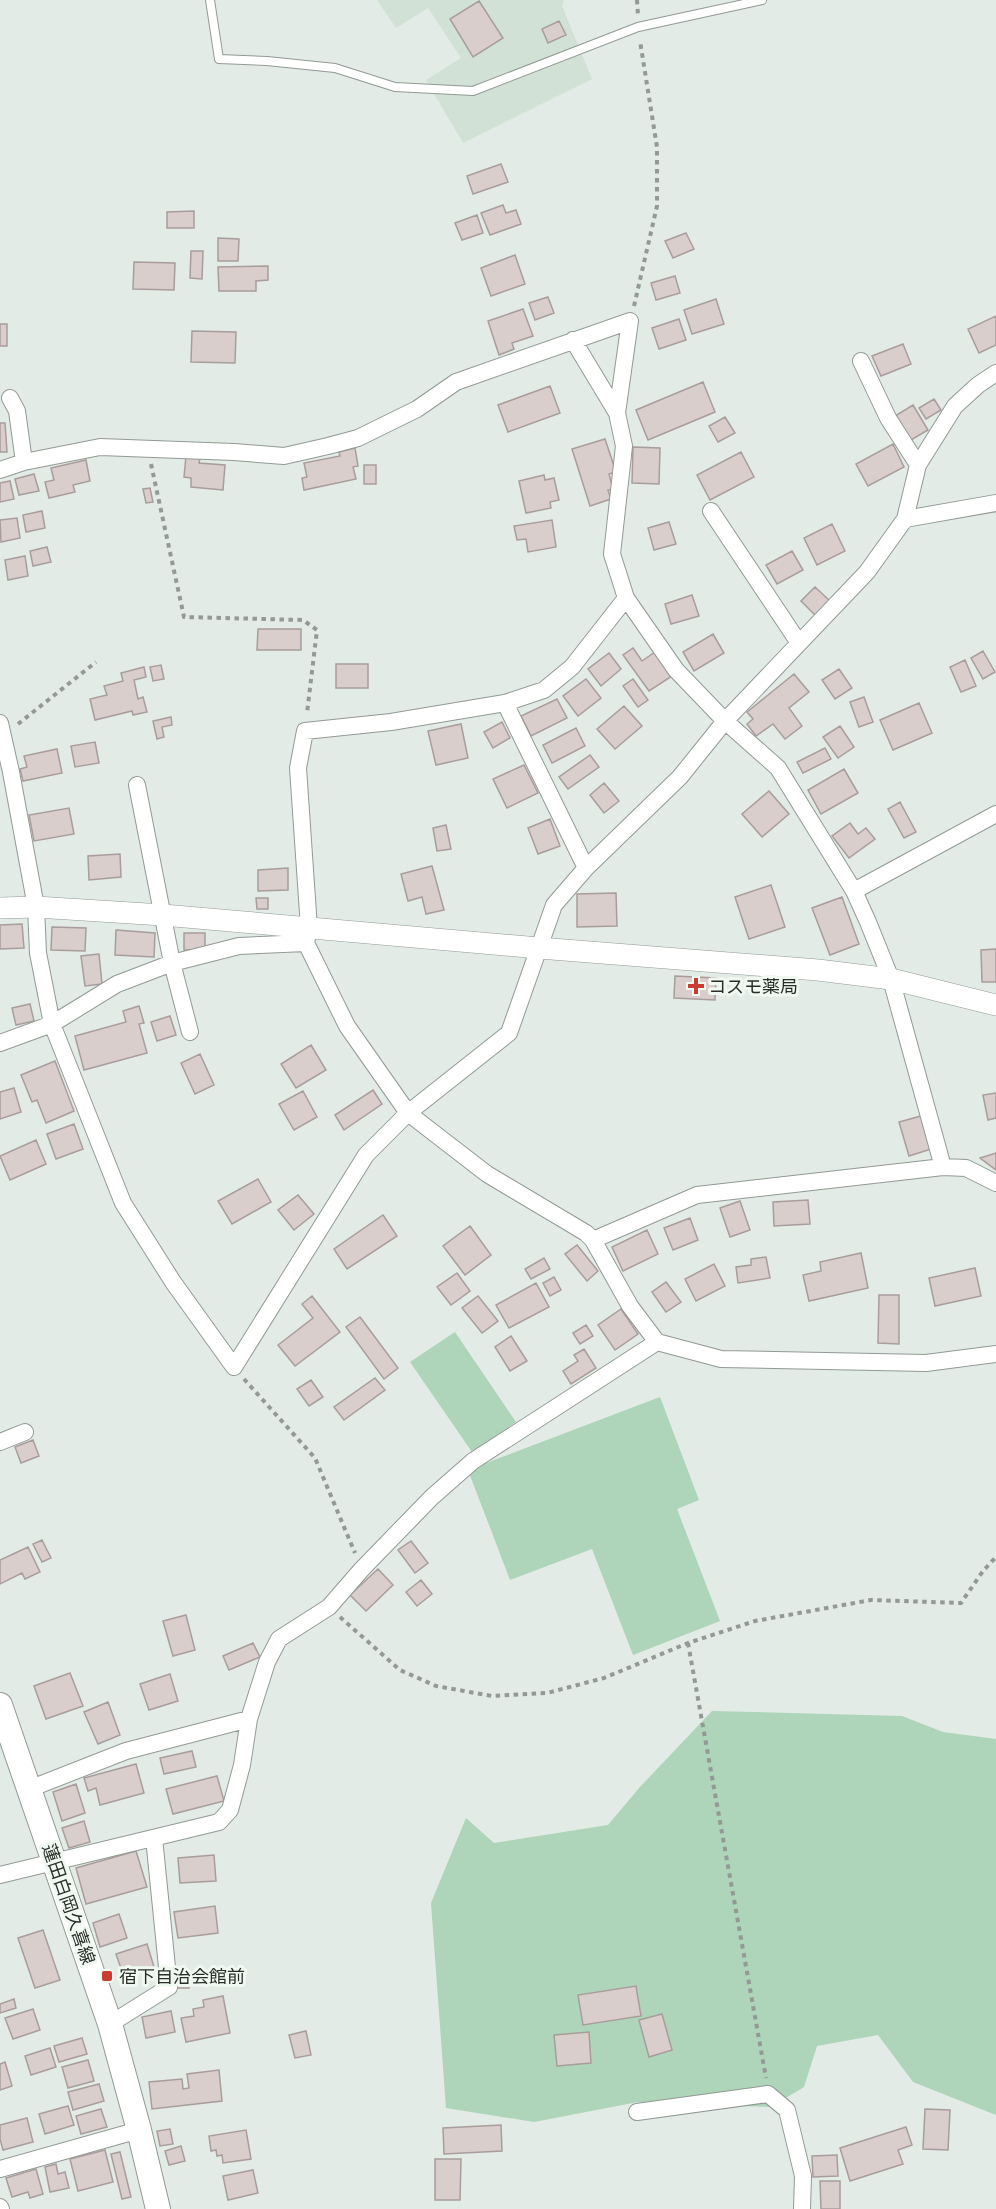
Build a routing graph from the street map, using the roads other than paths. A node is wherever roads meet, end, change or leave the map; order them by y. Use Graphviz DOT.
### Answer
graph roads {
  1 [pos="210,0"];
  2 [pos="762,0"];
  3 [pos="573,340"];
  4 [pos="861,361"];
  5 [pos="996,373"];
  6 [pos="10,398"];
  7 [pos="617,413"];
  8 [pos="24,462"];
  9 [pos="918,465"];
  10 [pos="0,470"];
  11 [pos="996,503"];
  12 [pos="711,511"];
  13 [pos="904,519"];
  14 [pos="626,598"];
  15 [pos="799,643"];
  16 [pos="506,704"];
  17 [pos="725,721"];
  18 [pos="2,729"];
  19 [pos="137,785"];
  20 [pos="996,814"];
  21 [pos="586,868"];
  22 [pos="854,891"];
  23 [pos="36,907"];
  24 [pos="0,908"];
  25 [pos="164,915"];
  26 [pos="308,935"];
  27 [pos="539,948"];
  28 [pos="172,963"];
  29 [pos="891,979"];
  30 [pos="996,1005"];
  31 [pos="52,1024"];
  32 [pos="190,1032"];
  33 [pos="0,1043"];
  34 [pos="408,1113"];
  35 [pos="943,1167"];
  36 [pos="996,1183"];
  37 [pos="593,1240"];
  38 [pos="657,1342"];
  39 [pos="996,1354"];
  40 [pos="25,1432"];
  41 [pos="0,1442"];
  42 [pos="0,1705"];
  43 [pos="249,1719"];
  44 [pos="4,1733"];
  45 [pos="29,1789"];
  46 [pos="154,1838"];
  47 [pos="54,1861"];
  48 [pos="0,1875"];
  49 [pos="110,2024"];
  50 [pos="637,2112"];
  51 [pos="139,2130"];
  52 [pos="0,2169"];
  53 [pos="157,2209"];
  54 [pos="802,2209"];
  1 -- 2 [label="lane"];
  3 -- 7 [label="street"];
  3 -- 7 [label="street"];
  3 -- 8 [label="street"];
  4 -- 9 [label="street"];
  5 -- 9 [label="street"];
  6 -- 8 [label="street"];
  7 -- 14 [label="street"];
  8 -- 10 [label="street"];
  9 -- 13 [label="street"];
  11 -- 13 [label="street"];
  12 -- 15 [label="street"];
  13 -- 15 [label="street"];
  14 -- 16 [label="street"];
  14 -- 17 [label="street"];
  15 -- 17 [label="street"];
  16 -- 21 [label="street"];
  16 -- 26 [label="street"];
  17 -- 21 [label="street"];
  17 -- 22 [label="street"];
  18 -- 23 [label="street"];
  19 -- 25 [label="street"];
  20 -- 22 [label="street"];
  21 -- 27 [label="street"];
  22 -- 29 [label="street"];
  23 -- 24 [label="street"];
  23 -- 25 [label="street"];
  23 -- 31 [label="street"];
  25 -- 26 [label="street"];
  25 -- 28 [label="street"];
  26 -- 27 [label="street"];
  26 -- 28 [label="street"];
  26 -- 34 [label="street"];
  27 -- 29 [label="street"];
  27 -- 34 [label="street"];
  28 -- 31 [label="street"];
  28 -- 32 [label="street"];
  29 -- 30 [label="street"];
  29 -- 35 [label="street"];
  31 -- 33 [label="street"];
  31 -- 34 [label="street"];
  34 -- 37 [label="street"];
  35 -- 36 [label="street"];
  35 -- 37 [label="street"];
  37 -- 38 [label="street"];
  38 -- 39 [label="street"];
  38 -- 43 [label="street"];
  40 -- 41 [label="street"];
  42 -- 44 [label="main road, 蓮田白岡久喜線"];
  43 -- 45 [label="street"];
  43 -- 46 [label="street"];
  44 -- 45 [label="main road, 蓮田白岡久喜線"];
  45 -- 47 [label="main road, 蓮田白岡久喜線"];
  46 -- 47 [label="street"];
  46 -- 49 [label="street"];
  47 -- 48 [label="street"];
  47 -- 49 [label="main road, 蓮田白岡久喜線"];
  49 -- 51 [label="main road, 蓮田白岡久喜線"];
  50 -- 54 [label="street"];
  51 -- 52 [label="street"];
  51 -- 53 [label="main road, 蓮田白岡久喜線"];
}
